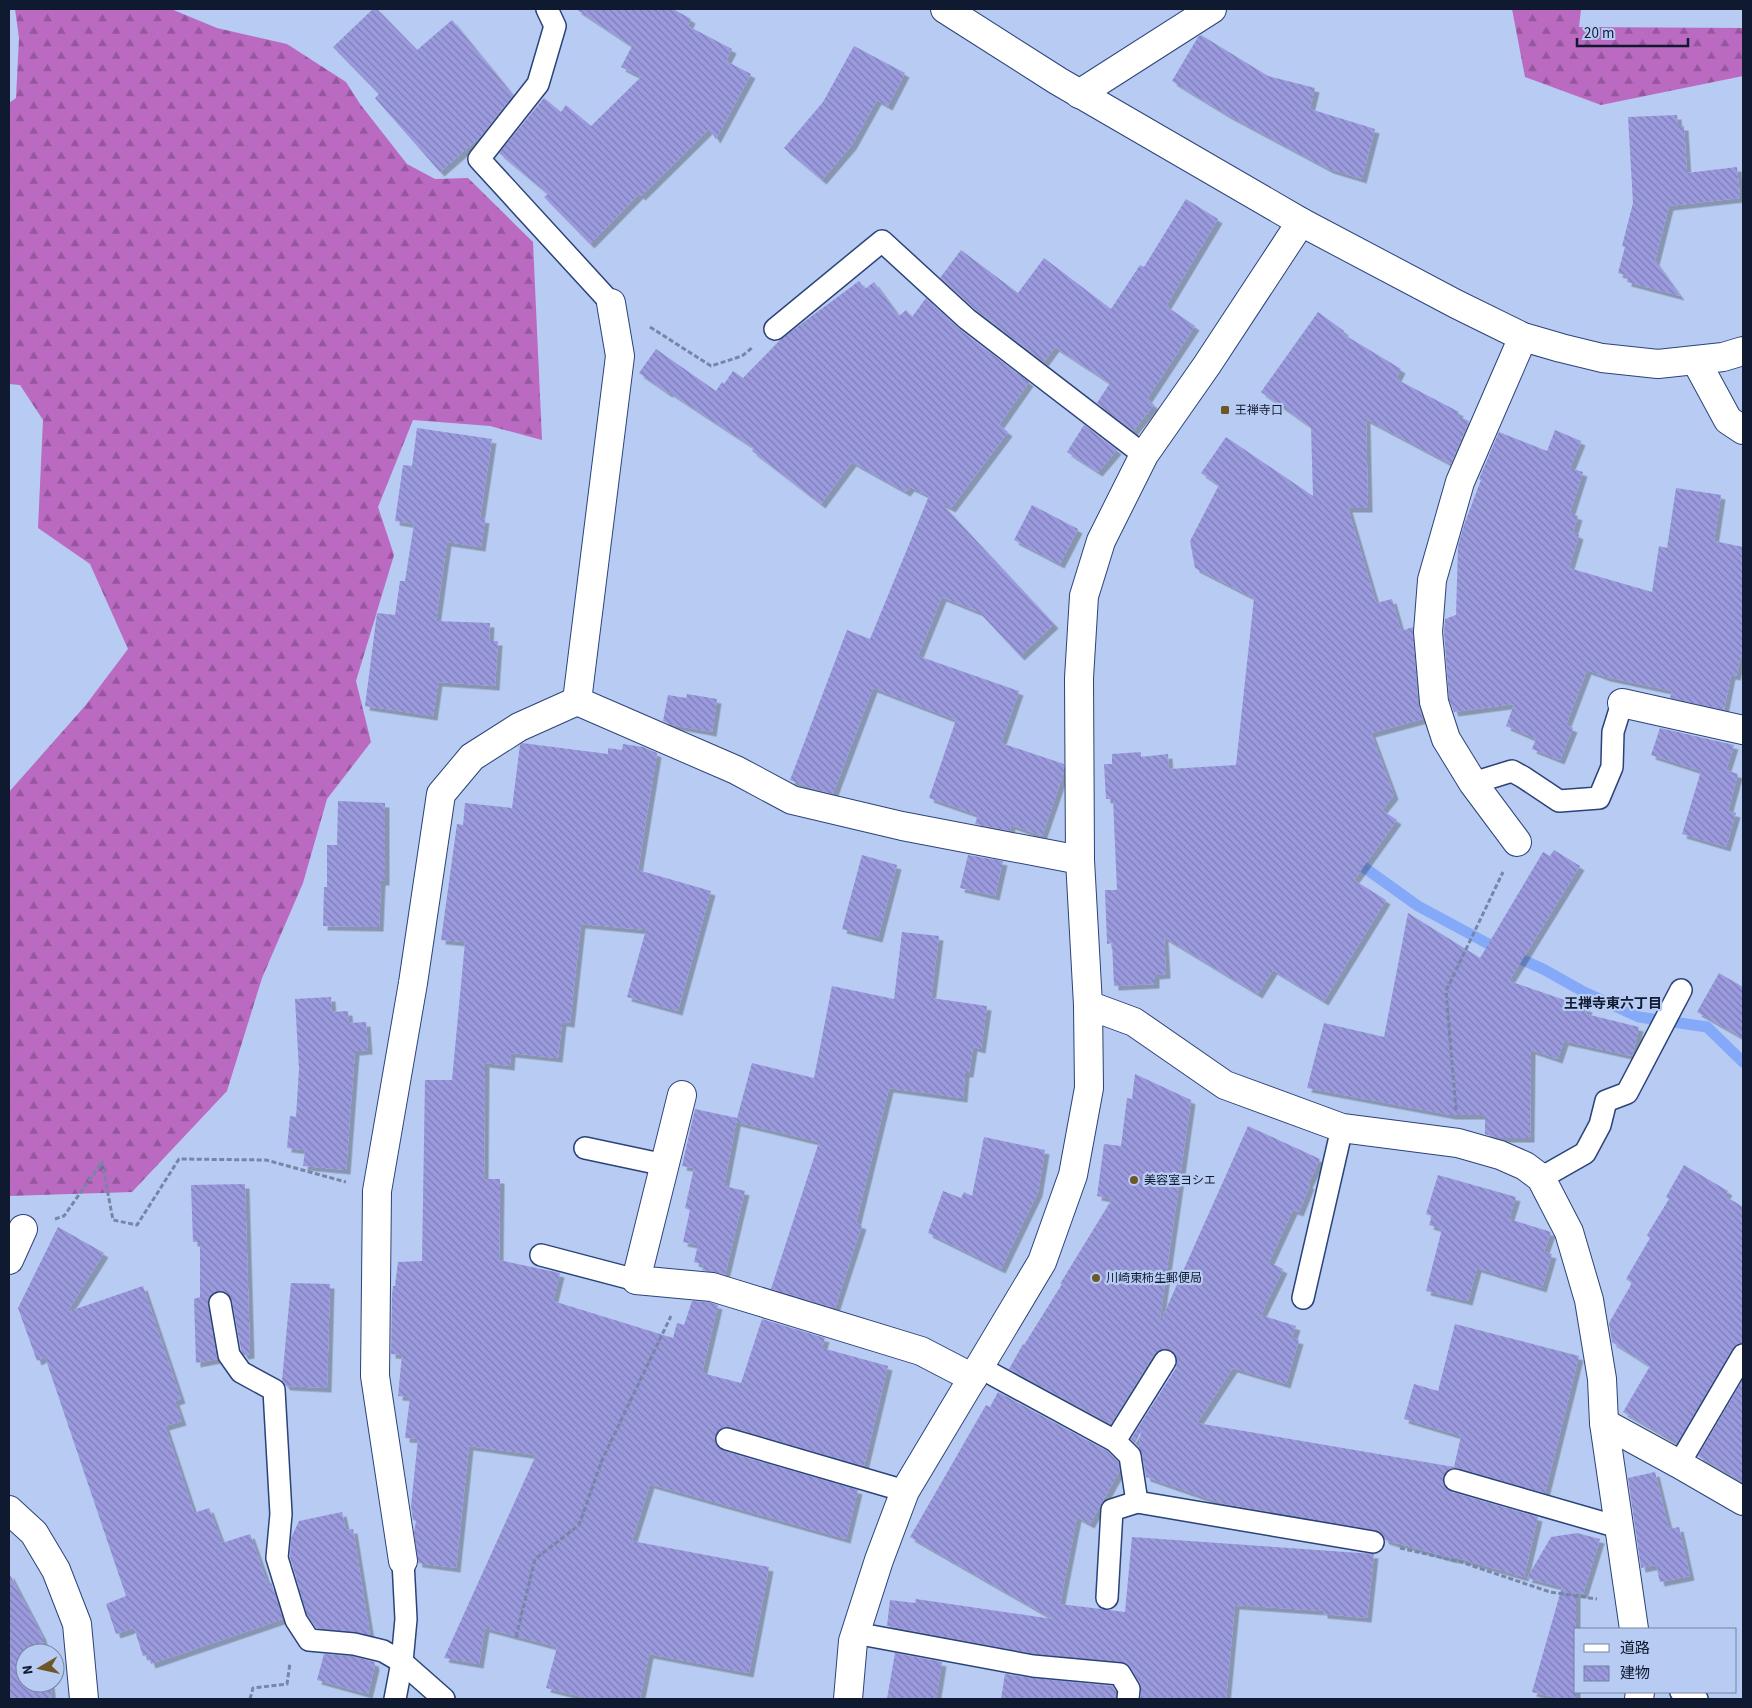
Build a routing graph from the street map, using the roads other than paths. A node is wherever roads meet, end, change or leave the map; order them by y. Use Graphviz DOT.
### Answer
graph roads {
  1 [pos="547,9"];
  2 [pos="945,9"];
  3 [pos="1212,9"];
  4 [pos="1079,94"];
  5 [pos="1301,222"];
  6 [pos="611,303"];
  7 [pos="775,329"];
  8 [pos="1523,337"];
  9 [pos="1743,351"];
  10 [pos="1696,360"];
  11 [pos="1743,430"];
  12 [pos="1144,455"];
  13 [pos="577,701"];
  14 [pos="1622,703"];
  15 [pos="1743,730"];
  16 [pos="1473,783"];
  17 [pos="1517,842"];
  18 [pos="1080,860"];
  19 [pos="1681,990"];
  20 [pos="1088,1005"];
  21 [pos="682,1095"];
  22 [pos="1342,1128"];
  23 [pos="585,1148"];
  24 [pos="665,1165"];
  25 [pos="1541,1178"];
  26 [pos="23,1229"];
  27 [pos="541,1255"];
  28 [pos="9,1260"];
  29 [pos="636,1280"];
  30 [pos="1303,1298"];
  31 [pos="220,1303"];
  32 [pos="1743,1355"];
  33 [pos="1165,1361"];
  34 [pos="976,1373"];
  35 [pos="1604,1423"];
  36 [pos="727,1439"];
  37 [pos="1115,1441"];
  38 [pos="1679,1464"];
  39 [pos="1456,1480"];
  40 [pos="905,1491"];
  41 [pos="1743,1501"];
  42 [pos="1137,1502"];
  43 [pos="9,1510"];
  44 [pos="1618,1527"];
  45 [pos="1373,1542"];
  46 [pos="403,1560"];
  47 [pos="1107,1598"];
  48 [pos="1632,1617"];
  49 [pos="855,1633"];
  50 [pos="402,1662"];
  51 [pos="1683,1693"];
  52 [pos="84,1699"];
  53 [pos="395,1699"];
  54 [pos="444,1699"];
  55 [pos="848,1699"];
  56 [pos="1128,1699"];
  57 [pos="1697,1699"];
  1 -- 6 [label="lane"];
  2 -- 4 [label="street"];
  3 -- 4 [label="street"];
  4 -- 5 [label="street"];
  5 -- 8 [label="street"];
  5 -- 12 [label="street"];
  6 -- 13 [label="street"];
  7 -- 12 [label="lane"];
  8 -- 10 [label="street"];
  8 -- 16 [label="street"];
  9 -- 10 [label="street"];
  10 -- 11 [label="street"];
  12 -- 18 [label="street"];
  13 -- 18 [label="street"];
  13 -- 46 [label="street"];
  14 -- 15 [label="street"];
  14 -- 16 [label="lane"];
  16 -- 17 [label="street"];
  18 -- 20 [label="street"];
  19 -- 25 [label="lane"];
  20 -- 22 [label="street"];
  20 -- 34 [label="street"];
  21 -- 24 [label="street"];
  22 -- 25 [label="street"];
  22 -- 30 [label="lane"];
  23 -- 24 [label="lane"];
  24 -- 29 [label="street"];
  25 -- 35 [label="street"];
  26 -- 28 [label="street"];
  27 -- 29 [label="lane"];
  29 -- 34 [label="street"];
  31 -- 50 [label="lane"];
  32 -- 38 [label="lane"];
  33 -- 37 [label="lane"];
  34 -- 37 [label="lane"];
  34 -- 40 [label="street"];
  35 -- 38 [label="street"];
  35 -- 44 [label="street"];
  36 -- 40 [label="lane"];
  37 -- 42 [label="lane"];
  38 -- 41 [label="street"];
  39 -- 44 [label="lane"];
  40 -- 49 [label="street"];
  42 -- 45 [label="lane"];
  42 -- 47 [label="lane"];
  43 -- 52 [label="street"];
  44 -- 48 [label="street"];
  46 -- 50 [label="lane"];
  49 -- 55 [label="street"];
  49 -- 56 [label="lane"];
  50 -- 53 [label="lane"];
  50 -- 54 [label="lane"];
  51 -- 57 [label="lane"];
}
